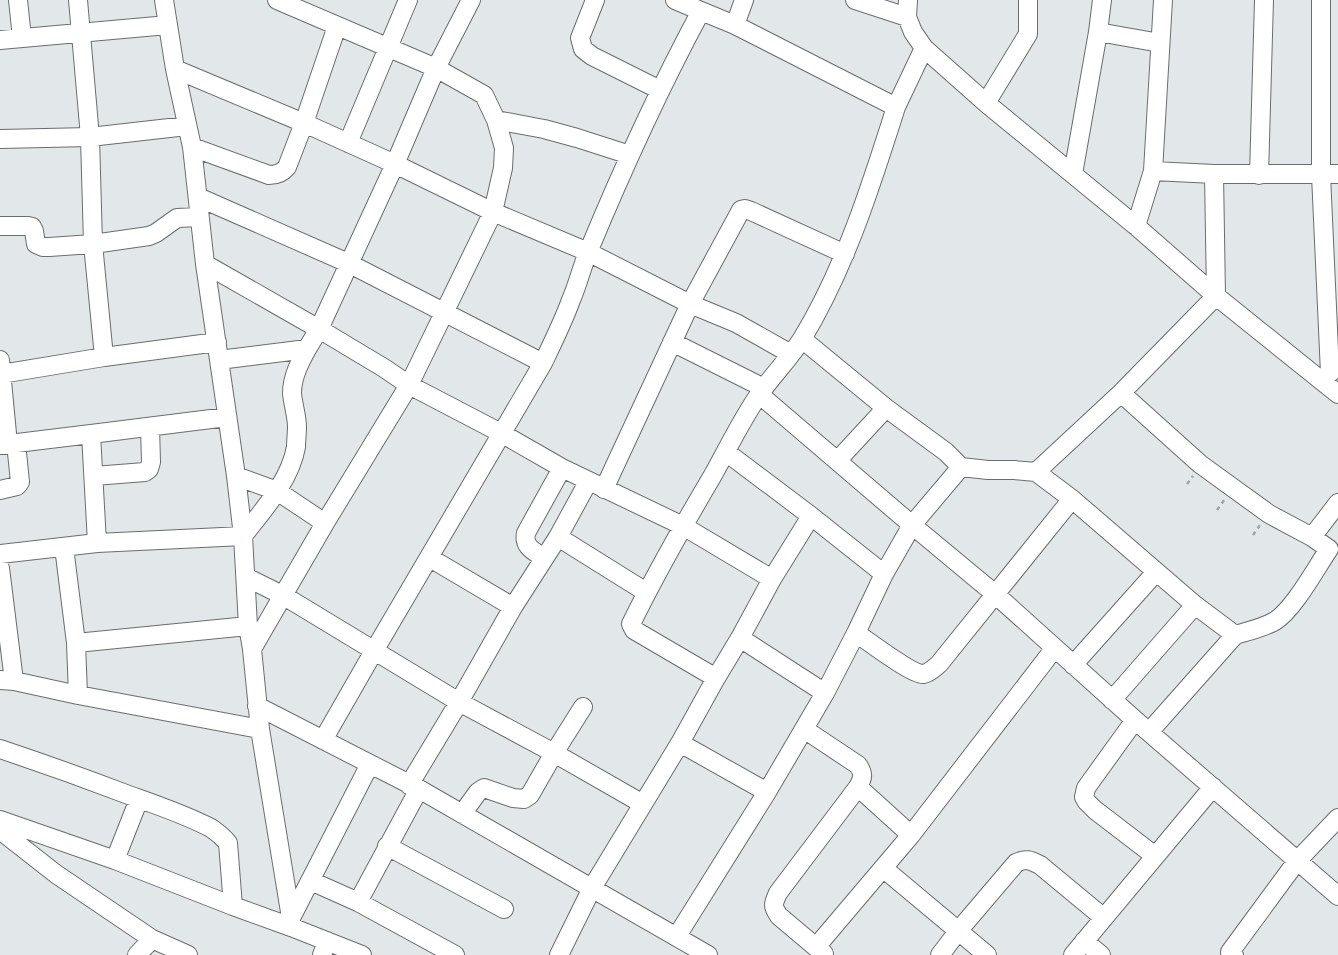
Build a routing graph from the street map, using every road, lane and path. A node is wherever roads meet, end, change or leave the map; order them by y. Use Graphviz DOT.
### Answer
graph roads {
  1 [pos="18,0"];
  2 [pos="78,0"];
  3 [pos="164,0"];
  4 [pos="277,0"];
  5 [pos="408,0"];
  6 [pos="471,0"];
  7 [pos="595,0"];
  8 [pos="675,0"];
  9 [pos="744,0"];
  10 [pos="854,0"];
  11 [pos="1028,0"];
  12 [pos="1102,0"];
  13 [pos="1163,0"];
  14 [pos="1264,0"];
  15 [pos="1321,0"];
  16 [pos="701,12"];
  17 [pos="909,16"];
  18 [pos="168,25"];
  19 [pos="735,25"];
  20 [pos="337,26"];
  21 [pos="80,32"];
  22 [pos="1098,32"];
  23 [pos="22,38"];
  24 [pos="0,40"];
  25 [pos="1160,43"];
  26 [pos="389,48"];
  27 [pos="924,48"];
  28 [pos="436,68"];
  29 [pos="175,69"];
  30 [pos="660,90"];
  31 [pos="986,102"];
  32 [pos="896,107"];
  33 [pos="496,120"];
  34 [pos="304,123"];
  35 [pos="187,126"];
  36 [pos="90,137"];
  37 [pos="0,139"];
  38 [pos="348,143"];
  39 [pos="192,147"];
  40 [pos="630,154"];
  41 [pos="395,164"];
  42 [pos="1153,171"];
  43 [pos="1073,174"];
  44 [pos="1214,174"];
  45 [pos="1259,175"];
  46 [pos="1330,175"];
  47 [pos="198,197"];
  48 [pos="493,212"];
  49 [pos="199,217"];
  50 [pos="0,226"];
  51 [pos="1136,226"];
  52 [pos="93,244"];
  53 [pos="588,252"];
  54 [pos="845,254"];
  55 [pos="348,263"];
  56 [pos="205,264"];
  57 [pos="1216,296"];
  58 [pos="690,304"];
  59 [pos="444,313"];
  60 [pos="319,329"];
  61 [pos="802,339"];
  62 [pos="217,342"];
  63 [pos="672,342"];
  64 [pos="307,349"];
  65 [pos="791,354"];
  66 [pos="104,357"];
  67 [pos="219,360"];
  68 [pos="543,363"];
  69 [pos="1,367"];
  70 [pos="1330,373"];
  71 [pos="408,385"];
  72 [pos="762,391"];
  73 [pos="1121,392"];
  74 [pos="1338,394"];
  75 [pos="886,408"];
  76 [pos="228,417"];
  77 [pos="150,427"];
  78 [pos="501,433"];
  79 [pos="91,434"];
  80 [pos="8,444"];
  81 [pos="726,452"];
  82 [pos="837,461"];
  83 [pos="961,467"];
  84 [pos="562,468"];
  85 [pos="1036,472"];
  86 [pos="94,476"];
  87 [pos="236,476"];
  88 [pos="588,482"];
  89 [pos="604,489"];
  90 [pos="0,490"];
  91 [pos="277,491"];
  92 [pos="1072,499"];
  93 [pos="1338,503"];
  94 [pos="811,516"];
  95 [pos="325,523"];
  96 [pos="912,525"];
  97 [pos="683,526"];
  98 [pos="243,536"];
  99 [pos="558,537"];
  100 [pos="1312,537"];
  101 [pos="97,543"];
  102 [pos="64,547"];
  103 [pos="1334,552"];
  104 [pos="0,554"];
  105 [pos="430,558"];
  106 [pos="544,558"];
  107 [pos="0,568"];
  108 [pos="1156,572"];
  109 [pos="884,574"];
  110 [pos="246,577"];
  111 [pos="772,578"];
  112 [pos="646,592"];
  113 [pos="995,594"];
  114 [pos="284,596"];
  115 [pos="1195,605"];
  116 [pos="513,606"];
  117 [pos="248,626"];
  118 [pos="856,633"];
  119 [pos="1235,635"];
  120 [pos="740,638"];
  121 [pos="76,643"];
  122 [pos="252,649"];
  123 [pos="1054,649"];
  124 [pos="374,650"];
  125 [pos="1073,665"];
  126 [pos="716,678"];
  127 [pos="7,681"];
  128 [pos="825,693"];
  129 [pos="78,695"];
  130 [pos="1112,700"];
  131 [pos="459,702"];
  132 [pos="257,706"];
  133 [pos="583,707"];
  134 [pos="1135,720"];
  135 [pos="260,729"];
  136 [pos="804,729"];
  137 [pos="1149,732"];
  138 [pos="323,740"];
  139 [pos="680,743"];
  140 [pos="0,749"];
  141 [pos="554,753"];
  142 [pos="370,764"];
  143 [pos="414,787"];
  144 [pos="1213,787"];
  145 [pos="858,788"];
  146 [pos="767,792"];
  147 [pos="139,799"];
  148 [pos="643,804"];
  149 [pos="462,814"];
  150 [pos="1338,818"];
  151 [pos="0,820"];
  152 [pos="0,830"];
  153 [pos="910,835"];
  154 [pos="387,846"];
  155 [pos="1155,856"];
  156 [pos="115,860"];
  157 [pos="1297,861"];
  158 [pos="882,868"];
  159 [pos="311,881"];
  160 [pos="592,888"];
  161 [pos="1338,896"];
  162 [pos="358,902"];
  163 [pos="232,906"];
  164 [pos="504,909"];
  165 [pos="1104,918"];
  166 [pos="291,923"];
  167 [pos="959,930"];
  168 [pos="677,936"];
  169 [pos="152,939"];
  170 [pos="1084,941"];
  171 [pos="324,948"];
  172 [pos="690,951"];
  173 [pos="820,951"];
  174 [pos="1230,954"];
  175 [pos="136,955"];
  176 [pos="188,955"];
  177 [pos="362,955"];
  178 [pos="455,955"];
  179 [pos="559,955"];
  180 [pos="708,955"];
  181 [pos="940,955"];
  182 [pos="987,955"];
  183 [pos="1072,955"];
  184 [pos="1101,955"];
  1 -- 23 [label="street"];
  2 -- 21 [label="street"];
  3 -- 18 [label="street"];
  4 -- 20 [label="street"];
  5 -- 26 [label="street"];
  6 -- 28 [label="street"];
  7 -- 30 [label="street"];
  8 -- 16 [label="street"];
  9 -- 19 [label="street"];
  10 -- 17 [label="street"];
  11 -- 31 [label="street"];
  12 -- 22 [label="street"];
  13 -- 25 [label="street"];
  14 -- 45 [label="street"];
  15 -- 46 [label="street"];
  16 -- 19 [label="street"];
  16 -- 30 [label="street"];
  17 -- 27 [label="street"];
  18 -- 21 [label="street"];
  18 -- 29 [label="street"];
  19 -- 32 [label="street"];
  20 -- 26 [label="street"];
  20 -- 34 [label="street"];
  21 -- 23 [label="street"];
  21 -- 36 [label="street"];
  22 -- 25 [label="street"];
  22 -- 43 [label="street"];
  23 -- 24 [label="street"];
  25 -- 42 [label="street"];
  26 -- 28 [label="street"];
  26 -- 38 [label="street"];
  27 -- 31 [label="street"];
  27 -- 32 [label="street"];
  28 -- 33 [label="street"];
  28 -- 41 [label="street"];
  29 -- 34 [label="street"];
  29 -- 35 [label="street"];
  30 -- 40 [label="street"];
  31 -- 43 [label="street"];
  32 -- 54 [label="street"];
  33 -- 40 [label="street"];
  33 -- 48 [label="street"];
  34 -- 38 [label="street"];
  34 -- 39 [label="street"];
  35 -- 36 [label="street"];
  35 -- 39 [label="street"];
  36 -- 37 [label="street"];
  36 -- 52 [label="street"];
  38 -- 41 [label="street"];
  39 -- 47 [label="street"];
  40 -- 53 [label="street"];
  41 -- 48 [label="street"];
  41 -- 55 [label="street"];
  42 -- 44 [label="street"];
  42 -- 51 [label="street"];
  43 -- 51 [label="street"];
  44 -- 45 [label="street"];
  44 -- 57 [label="street"];
  45 -- 46 [label="street"];
  46 -- 70 [label="street"];
  47 -- 49 [label="street"];
  47 -- 55 [label="street"];
  48 -- 53 [label="street"];
  48 -- 59 [label="street"];
  49 -- 52 [label="street"];
  49 -- 56 [label="street"];
  50 -- 52 [label="street"];
  51 -- 57 [label="street"];
  52 -- 66 [label="street"];
  53 -- 58 [label="street"];
  53 -- 68 [label="street"];
  54 -- 58 [label="street"];
  54 -- 61 [label="street"];
  55 -- 59 [label="street"];
  55 -- 60 [label="street"];
  56 -- 60 [label="street"];
  56 -- 62 [label="street"];
  57 -- 70 [label="street"];
  57 -- 73 [label="street"];
  58 -- 63 [label="street"];
  58 -- 65 [label="street"];
  59 -- 68 [label="street"];
  59 -- 71 [label="street"];
  60 -- 64 [label="street"];
  60 -- 71 [label="street"];
  61 -- 65 [label="street"];
  61 -- 75 [label="street"];
  62 -- 66 [label="street"];
  62 -- 67 [label="street"];
  63 -- 72 [label="street"];
  63 -- 89 [label="street"];
  64 -- 67 [label="street"];
  64 -- 91 [label="street"];
  65 -- 72 [label="street"];
  66 -- 69 [label="street"];
  67 -- 76 [label="street"];
  68 -- 78 [label="street"];
  69 -- 80 [label="street"];
  70 -- 74 [label="street"];
  71 -- 78 [label="street"];
  71 -- 95 [label="street"];
  72 -- 81 [label="street"];
  72 -- 82 [label="street"];
  73 -- 85 [label="street"];
  73 -- 100 [label="street"];
  75 -- 82 [label="street"];
  75 -- 83 [label="street"];
  76 -- 77 [label="street"];
  76 -- 87 [label="street"];
  77 -- 79 [label="street"];
  77 -- 86 [label="street"];
  78 -- 84 [label="street"];
  78 -- 105 [label="street"];
  79 -- 80 [label="street"];
  79 -- 86 [label="street"];
  80 -- 90 [label="street"];
  81 -- 94 [label="street"];
  81 -- 97 [label="street"];
  82 -- 96 [label="street"];
  83 -- 85 [label="street"];
  83 -- 96 [label="street"];
  84 -- 88 [label="street"];
  84 -- 106 [label="street"];
  85 -- 92 [label="street"];
  86 -- 101 [label="street"];
  87 -- 91 [label="street"];
  87 -- 98 [label="street"];
  88 -- 89 [label="street"];
  88 -- 99 [label="street"];
  89 -- 97 [label="street"];
  91 -- 95 [label="street"];
  91 -- 98 [label="street"];
  92 -- 108 [label="street"];
  92 -- 113 [label="street"];
  93 -- 100 [label="street"];
  94 -- 109 [label="street"];
  94 -- 111 [label="street"];
  95 -- 114 [label="street"];
  96 -- 109 [label="street"];
  96 -- 113 [label="street"];
  97 -- 111 [label="street"];
  97 -- 112 [label="street"];
  98 -- 101 [label="street"];
  98 -- 110 [label="street"];
  99 -- 106 [label="street"];
  99 -- 112 [label="street"];
  100 -- 103 [label="street"];
  101 -- 102 [label="street"];
  102 -- 104 [label="street"];
  102 -- 121 [label="street"];
  103 -- 119 [label="street"];
  105 -- 116 [label="street"];
  105 -- 124 [label="street"];
  106 -- 116 [label="street"];
  107 -- 127 [label="street"];
  108 -- 115 [label="street"];
  108 -- 125 [label="street"];
  109 -- 118 [label="street"];
  110 -- 114 [label="street"];
  110 -- 117 [label="street"];
  111 -- 120 [label="street"];
  112 -- 126 [label="street"];
  113 -- 118 [label="street"];
  113 -- 123 [label="street"];
  114 -- 122 [label="street"];
  114 -- 124 [label="street"];
  115 -- 119 [label="street"];
  115 -- 130 [label="street"];
  116 -- 131 [label="street"];
  117 -- 121 [label="street"];
  117 -- 122 [label="street"];
  118 -- 128 [label="street"];
  119 -- 137 [label="street"];
  120 -- 126 [label="street"];
  120 -- 128 [label="street"];
  121 -- 129 [label="street"];
  122 -- 132 [label="street"];
  123 -- 125 [label="street"];
  123 -- 153 [label="street"];
  124 -- 131 [label="street"];
  124 -- 138 [label="street"];
  125 -- 130 [label="street"];
  126 -- 139 [label="street"];
  127 -- 129 [label="street"];
  128 -- 136 [label="street"];
  129 -- 135 [label="street"];
  130 -- 134 [label="street"];
  131 -- 141 [label="street"];
  131 -- 143 [label="street"];
  132 -- 135 [label="street"];
  132 -- 138 [label="street"];
  133 -- 141 [label="street"];
  134 -- 137 [label="street"];
  134 -- 155 [label="street"];
  135 -- 166 [label="street"];
  136 -- 145 [label="street"];
  136 -- 146 [label="street"];
  137 -- 144 [label="street"];
  138 -- 142 [label="street"];
  139 -- 146 [label="street"];
  139 -- 148 [label="street"];
  140 -- 147 [label="street"];
  141 -- 148 [label="street"];
  141 -- 149 [label="street"];
  142 -- 143 [label="street"];
  142 -- 159 [label="street"];
  143 -- 149 [label="street"];
  143 -- 154 [label="street"];
  144 -- 155 [label="street"];
  144 -- 157 [label="street"];
  145 -- 153 [label="street"];
  145 -- 173 [label="street"];
  146 -- 168 [label="street"];
  147 -- 156 [label="street"];
  147 -- 163 [label="street"];
  148 -- 160 [label="street"];
  149 -- 160 [label="street"];
  150 -- 157 [label="street"];
  151 -- 156 [label="street"];
  152 -- 169 [label="street"];
  153 -- 158 [label="street"];
  154 -- 162 [label="street"];
  154 -- 164 [label="street"];
  155 -- 165 [label="street"];
  156 -- 163 [label="street"];
  157 -- 161 [label="street"];
  157 -- 174 [label="street"];
  158 -- 167 [label="street"];
  158 -- 173 [label="street"];
  159 -- 162 [label="street"];
  159 -- 166 [label="street"];
  160 -- 168 [label="street"];
  160 -- 179 [label="street"];
  162 -- 178 [label="street"];
  163 -- 166 [label="street"];
  165 -- 167 [label="street"];
  165 -- 170 [label="street"];
  166 -- 171 [label="street"];
  167 -- 181 [label="street"];
  167 -- 182 [label="street"];
  168 -- 172 [label="street"];
  169 -- 175 [label="street"];
  169 -- 176 [label="street"];
  170 -- 183 [label="street"];
  170 -- 184 [label="street"];
  171 -- 177 [label="street"];
  172 -- 180 [label="street"];
}
